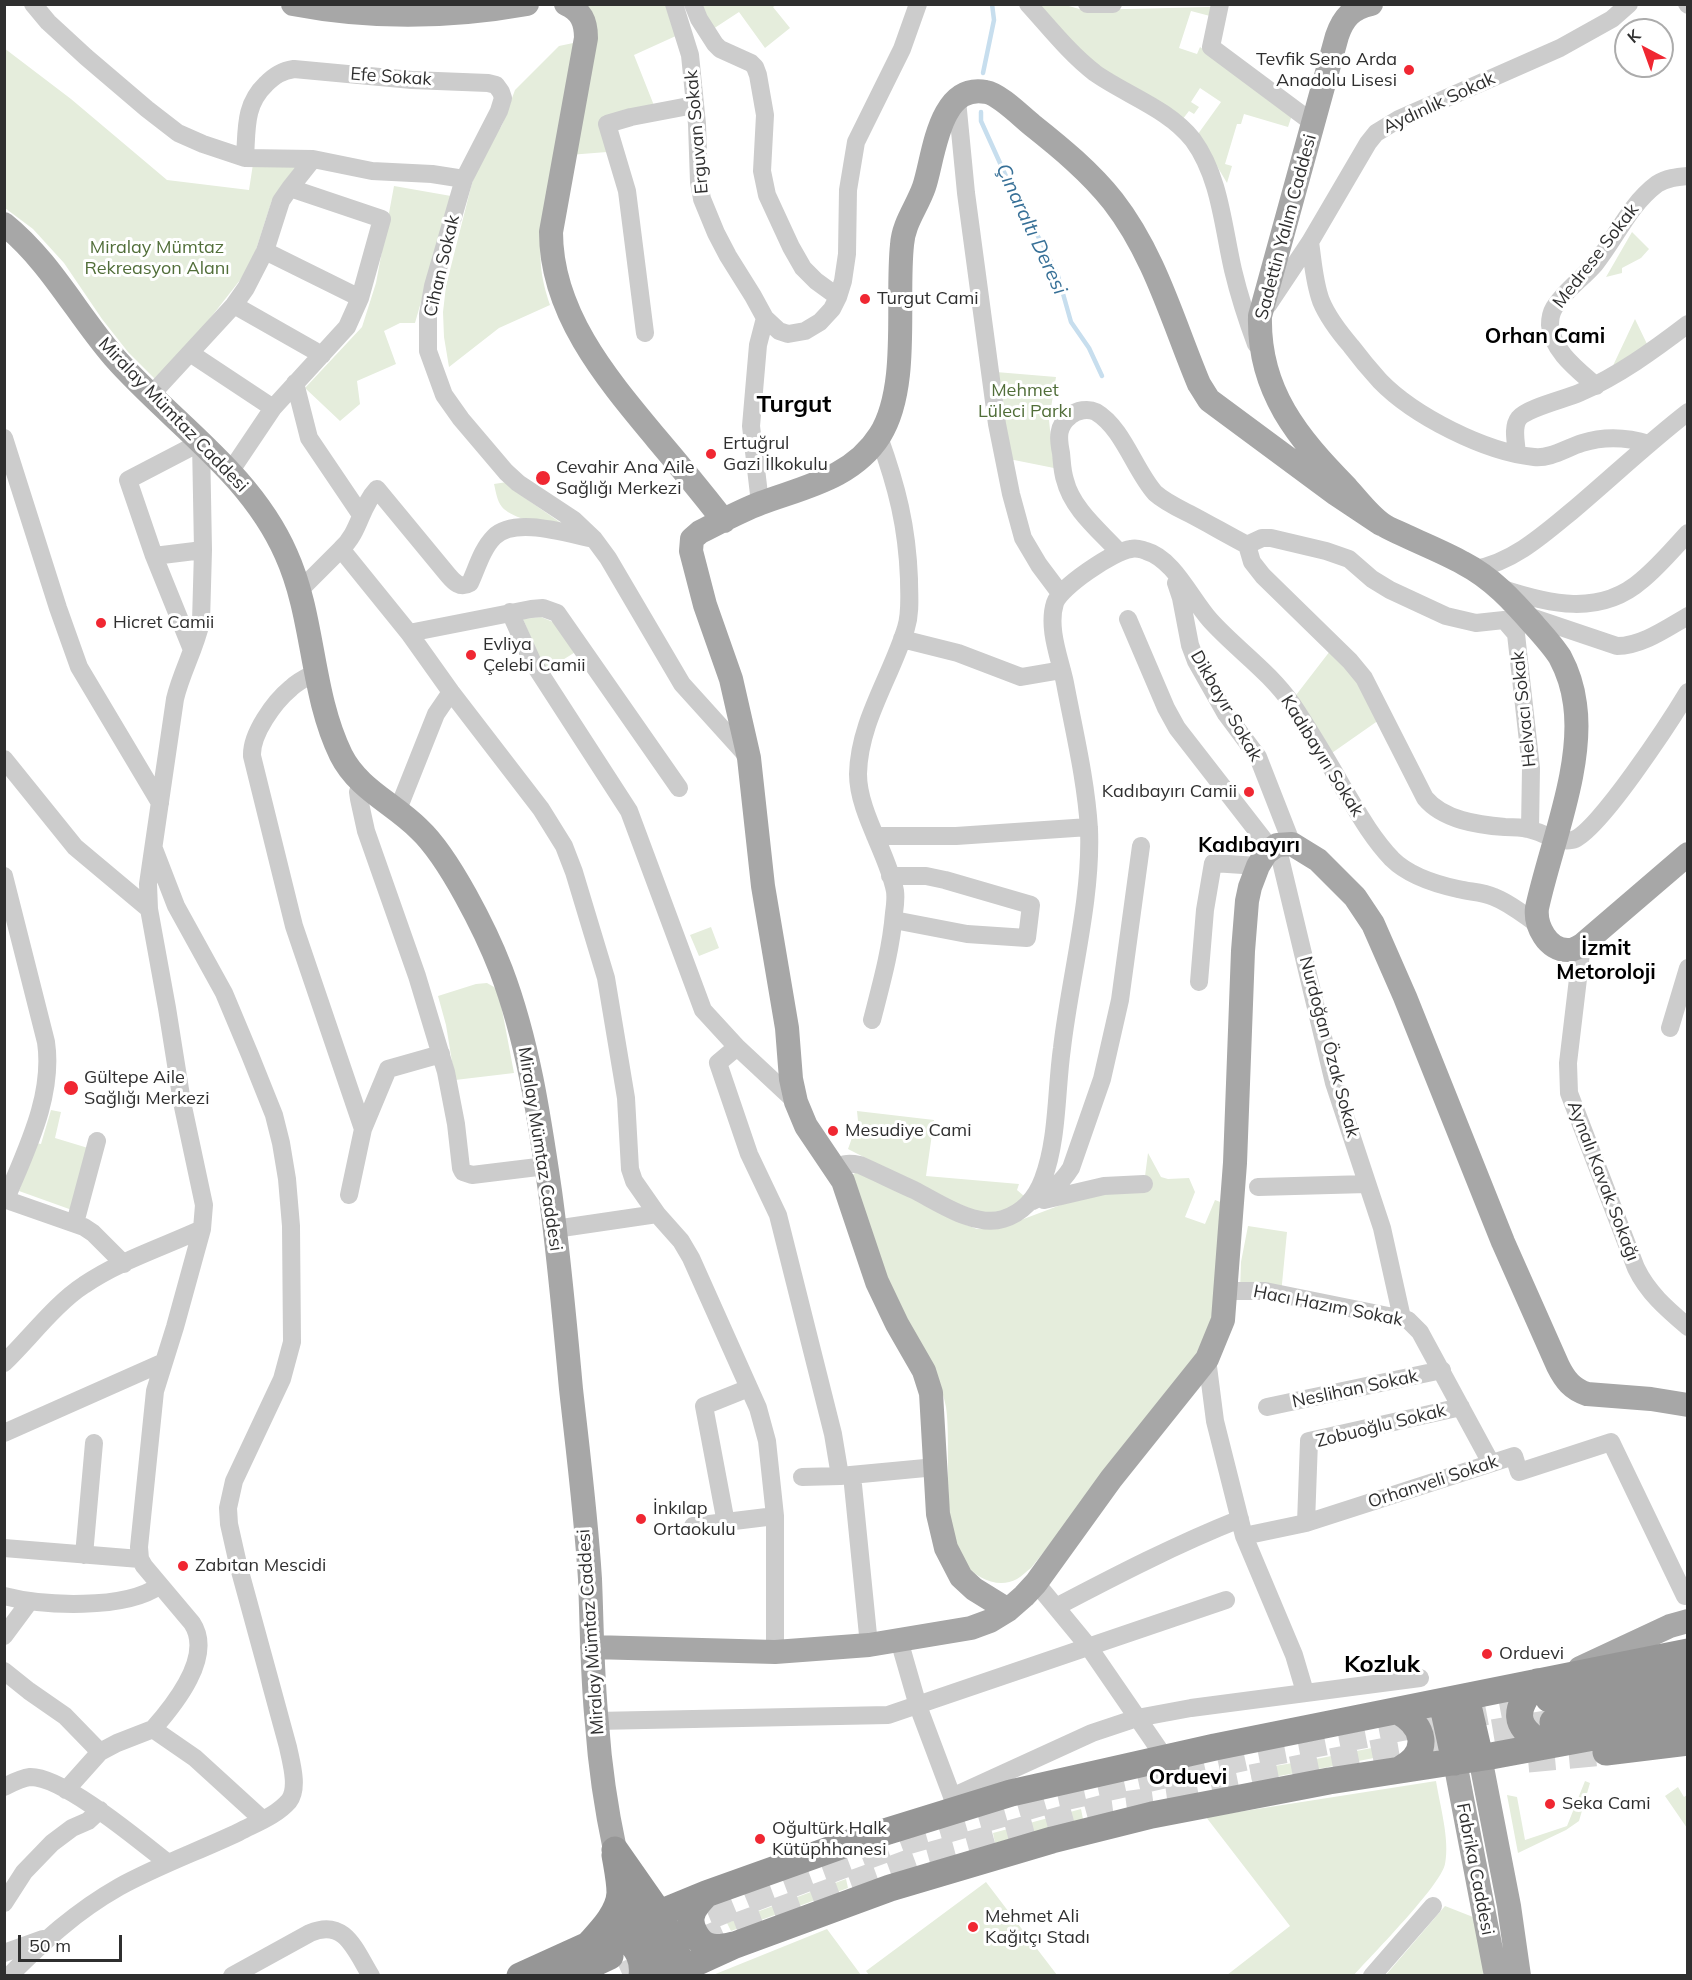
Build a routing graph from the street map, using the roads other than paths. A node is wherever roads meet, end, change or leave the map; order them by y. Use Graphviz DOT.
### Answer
graph roads {
  1 [pos="33,4"];
  2 [pos="293,4"];
  3 [pos="527,4"];
  4 [pos="674,4"];
  5 [pos="693,4"];
  6 [pos="918,4"];
  7 [pos="1028,4"];
  8 [pos="1087,4"];
  9 [pos="1113,4"];
  10 [pos="1220,4"];
  11 [pos="1629,4"];
  12 [pos="567,5"];
  13 [pos="1356,5"];
  14 [pos="715,44"];
  15 [pos="690,55"];
  16 [pos="957,100"];
  17 [pos="694,105"];
  18 [pos="1313,123"];
  19 [pos="245,158"];
  20 [pos="313,159"];
  21 [pos="1688,176"];
  22 [pos="464,179"];
  23 [pos="290,188"];
  24 [pos="4,224"];
  25 [pos="1310,242"];
  26 [pos="265,251"];
  27 [pos="838,297"];
  28 [pos="360,298"];
  29 [pos="234,305"];
  30 [pos="1260,316"];
  31 [pos="765,318"];
  32 [pos="1688,324"];
  33 [pos="645,333"];
  34 [pos="190,353"];
  35 [pos="322,355"];
  36 [pos="1266,371"];
  37 [pos="295,383"];
  38 [pos="1596,386"];
  39 [pos="151,394"];
  40 [pos="273,408"];
  41 [pos="1688,412"];
  42 [pos="879,437"];
  43 [pos="4,438"];
  44 [pos="201,442"];
  45 [pos="1649,444"];
  46 [pos="1517,453"];
  47 [pos="230,472"];
  48 [pos="760,503"];
  49 [pos="362,515"];
  50 [pos="723,521"];
  51 [pos="1381,524"];
  52 [pos="1688,533"];
  53 [pos="594,539"];
  54 [pos="1247,545"];
  55 [pos="341,549"];
  56 [pos="203,550"];
  57 [pos="1119,552"];
  58 [pos="154,556"];
  59 [pos="1167,566"];
  60 [pos="1475,569"];
  61 [pos="1499,588"];
  62 [pos="299,591"];
  63 [pos="1060,593"];
  64 [pos="510,612"];
  65 [pos="1525,615"];
  66 [pos="1688,616"];
  67 [pos="1128,619"];
  68 [pos="409,633"];
  69 [pos="902,639"];
  70 [pos="192,650"];
  71 [pos="1062,670"];
  72 [pos="315,673"];
  73 [pos="452,692"];
  74 [pos="1688,692"];
  75 [pos="749,758"];
  76 [pos="4,759"];
  77 [pos="361,783"];
  78 [pos="679,788"];
  79 [pos="160,803"];
  80 [pos="397,812"];
  81 [pos="1089,827"];
  82 [pos="1530,829"];
  83 [pos="875,836"];
  84 [pos="1555,839"];
  85 [pos="1141,846"];
  86 [pos="153,848"];
  87 [pos="1275,851"];
  88 [pos="1688,854"];
  89 [pos="4,876"];
  90 [pos="890,876"];
  91 [pos="149,909"];
  92 [pos="894,921"];
  93 [pos="1538,924"];
  94 [pos="1582,945"];
  95 [pos="1688,968"];
  96 [pos="1198,982"];
  97 [pos="872,1020"];
  98 [pos="1670,1029"];
  99 [pos="737,1047"];
  100 [pos="441,1054"];
  101 [pos="796,1102"];
  102 [pos="363,1130"];
  103 [pos="98,1141"];
  104 [pos="546,1166"];
  105 [pos="835,1168"];
  106 [pos="1144,1184"];
  107 [pos="1367,1184"];
  108 [pos="1257,1188"];
  109 [pos="349,1195"];
  110 [pos="5,1199"];
  111 [pos="1030,1203"];
  112 [pos="657,1214"];
  113 [pos="75,1223"];
  114 [pos="555,1229"];
  115 [pos="202,1230"];
  116 [pos="124,1264"];
  117 [pos="1226,1291"];
  118 [pos="1402,1318"];
  119 [pos="1688,1326"];
  120 [pos="1207,1359"];
  121 [pos="164,1362"];
  122 [pos="4,1364"];
  123 [pos="1442,1370"];
  124 [pos="749,1388"];
  125 [pos="1688,1405"];
  126 [pos="1267,1407"];
  127 [pos="1461,1407"];
  128 [pos="4,1433"];
  129 [pos="94,1443"];
  130 [pos="1491,1463"];
  131 [pos="936,1467"];
  132 [pos="846,1475"];
  133 [pos="802,1477"];
  134 [pos="775,1516"];
  135 [pos="726,1523"];
  136 [pos="1306,1523"];
  137 [pos="693,1526"];
  138 [pos="1242,1527"];
  139 [pos="4,1548"];
  140 [pos="84,1555"];
  141 [pos="140,1559"];
  142 [pos="1036,1583"];
  143 [pos="159,1586"];
  144 [pos="1688,1595"];
  145 [pos="4,1596"];
  146 [pos="1226,1600"];
  147 [pos="30,1601"];
  148 [pos="1056,1607"];
  149 [pos="1008,1610"];
  150 [pos="1682,1621"];
  151 [pos="4,1636"];
  152 [pos="899,1640"];
  153 [pos="869,1645"];
  154 [pos="1088,1646"];
  155 [pos="592,1647"];
  156 [pos="775,1652"];
  157 [pos="1688,1652"];
  158 [pos="4,1671"];
  159 [pos="1688,1674"];
  160 [pos="1564,1676"];
  161 [pos="1420,1678"];
  162 [pos="1305,1692"];
  163 [pos="1688,1697"];
  164 [pos="1454,1700"];
  165 [pos="918,1706"];
  166 [pos="1398,1711"];
  167 [pos="1546,1712"];
  168 [pos="1137,1718"];
  169 [pos="1688,1720"];
  170 [pos="596,1721"];
  171 [pos="153,1729"];
  172 [pos="1688,1742"];
  173 [pos="100,1752"];
  174 [pos="1606,1752"];
  175 [pos="1165,1758"];
  176 [pos="1468,1759"];
  177 [pos="1401,1769"];
  178 [pos="4,1787"];
  179 [pos="66,1790"];
  180 [pos="955,1803"];
  181 [pos="100,1810"];
  182 [pos="263,1820"];
  183 [pos="615,1850"];
  184 [pos="168,1863"];
  185 [pos="706,1894"];
  186 [pos="4,1903"];
  187 [pos="1433,1906"];
  188 [pos="650,1917"];
  189 [pos="47,1938"];
  190 [pos="735,1945"];
  191 [pos="603,1946"];
  192 [pos="4,1953"];
  193 [pos="1494,1971"];
  194 [pos="672,1973"];
  195 [pos="9,1976"];
  196 [pos="232,1976"];
  197 [pos="371,1976"];
  198 [pos="520,1976"];
  199 [pos="568,1976"];
  200 [pos="642,1976"];
  201 [pos="1372,1976"];
  202 [pos="1519,1976"];
  1 -- 19 [label="street"];
  2 -- 3 [label="main road"];
  4 -- 15 [label="street, Erguvan Sokak"];
  5 -- 14 [label="street"];
  6 -- 27 [label="street"];
  7 -- 36 [label="street"];
  8 -- 9 [label="street"];
  10 -- 18 [label="street"];
  11 -- 25 [label="street, Aydınlık Sokak"];
  12 -- 50 [label="main road"];
  13 -- 18 [label="main road, Sadettin Yalım Caddesi"];
  14 -- 15 [label="street"];
  14 -- 27 [label="street"];
  15 -- 17 [label="street, Erguvan Sokak"];
  16 -- 42 [label="main road"];
  16 -- 51 [label="main road"];
  16 -- 63 [label="street"];
  17 -- 31 [label="street, Erguvan Sokak"];
  17 -- 33 [label="street"];
  18 -- 30 [label="main road, Sadettin Yalım Caddesi"];
  19 -- 20 [label="street"];
  19 -- 22 [label="street, Efe Sokak"];
  20 -- 22 [label="street"];
  20 -- 23 [label="street"];
  21 -- 38 [label="street, Medrese Sokak"];
  22 -- 53 [label="street, Cihan Sokak"];
  23 -- 26 [label="street"];
  23 -- 28 [label="street"];
  24 -- 39 [label="main road, Miralay Mümtaz Caddesi"];
  25 -- 30 [label="street, Aydınlık Sokak"];
  25 -- 46 [label="street"];
  26 -- 28 [label="street"];
  26 -- 29 [label="street"];
  27 -- 31 [label="street"];
  28 -- 35 [label="street"];
  29 -- 34 [label="street"];
  29 -- 35 [label="street"];
  30 -- 36 [label="main road, Sadettin Yalım Caddesi"];
  31 -- 48 [label="street"];
  32 -- 38 [label="street"];
  34 -- 39 [label="street"];
  34 -- 40 [label="street"];
  35 -- 37 [label="street"];
  36 -- 51 [label="main road, Sadettin Yalım Caddesi"];
  37 -- 40 [label="street"];
  37 -- 49 [label="street"];
  38 -- 46 [label="street"];
  39 -- 44 [label="main road, Miralay Mümtaz Caddesi"];
  40 -- 47 [label="street"];
  41 -- 45 [label="street"];
  42 -- 48 [label="main road"];
  42 -- 69 [label="street"];
  43 -- 79 [label="street"];
  44 -- 47 [label="main road, Miralay Mümtaz Caddesi"];
  44 -- 56 [label="street"];
  44 -- 58 [label="street"];
  45 -- 46 [label="street"];
  45 -- 60 [label="street"];
  47 -- 62 [label="main road, Miralay Mümtaz Caddesi"];
  48 -- 50 [label="main road"];
  49 -- 53 [label="street"];
  49 -- 55 [label="street"];
  50 -- 75 [label="main road"];
  51 -- 60 [label="main road, Sadettin Yalım Caddesi"];
  52 -- 61 [label="street"];
  53 -- 75 [label="street, Cihan Sokak"];
  54 -- 57 [label="street"];
  54 -- 82 [label="street"];
  54 -- 82 [label="street, Helvacı Sokak"];
  55 -- 62 [label="street"];
  55 -- 68 [label="street"];
  56 -- 58 [label="street"];
  56 -- 70 [label="street"];
  57 -- 59 [label="street, Kadıbayırı Sokak"];
  57 -- 63 [label="street"];
  58 -- 70 [label="street"];
  59 -- 87 [label="street, Dikbayır Sokak"];
  59 -- 93 [label="street, Kadıbayırı Sokak"];
  60 -- 61 [label="main road, Sadettin Yalım Caddesi"];
  61 -- 65 [label="main road, Sadettin Yalım Caddesi"];
  62 -- 72 [label="main road, Miralay Mümtaz Caddesi"];
  63 -- 71 [label="street"];
  64 -- 68 [label="street"];
  64 -- 78 [label="street"];
  64 -- 99 [label="street"];
  65 -- 66 [label="street"];
  65 -- 84 [label="main road, Sadettin Yalım Caddesi"];
  67 -- 87 [label="street"];
  68 -- 73 [label="street"];
  69 -- 71 [label="street"];
  69 -- 83 [label="street"];
  70 -- 79 [label="street"];
  71 -- 81 [label="street"];
  72 -- 77 [label="main road, Miralay Mümtaz Caddesi"];
  72 -- 102 [label="street"];
  73 -- 80 [label="street"];
  73 -- 112 [label="street"];
  74 -- 84 [label="street"];
  75 -- 101 [label="main road"];
  76 -- 91 [label="street"];
  77 -- 80 [label="main road, Miralay Mümtaz Caddesi"];
  77 -- 100 [label="street"];
  79 -- 86 [label="street"];
  80 -- 104 [label="main road, Miralay Mümtaz Caddesi"];
  81 -- 83 [label="street"];
  81 -- 111 [label="street"];
  82 -- 84 [label="street"];
  83 -- 90 [label="street"];
  84 -- 93 [label="main road, Sadettin Yalım Caddesi"];
  85 -- 111 [label="street"];
  86 -- 91 [label="street"];
  86 -- 182 [label="street"];
  87 -- 96 [label="street"];
  87 -- 107 [label="street, Nurdoğan Özak Sokak"];
  87 -- 117 [label="main road"];
  87 -- 125 [label="main road"];
  88 -- 94 [label="main road"];
  89 -- 110 [label="street"];
  90 -- 92 [label="street"];
  90 -- 92 [label="street"];
  91 -- 115 [label="street"];
  92 -- 97 [label="street"];
  93 -- 94 [label="main road"];
  94 -- 119 [label="street, Aynalı Kavak Sokağı"];
  95 -- 98 [label="street"];
  99 -- 101 [label="street"];
  99 -- 132 [label="street"];
  100 -- 102 [label="street"];
  100 -- 104 [label="street"];
  101 -- 105 [label="main road"];
  102 -- 109 [label="street"];
  103 -- 113 [label="street"];
  104 -- 114 [label="main road, Miralay Mümtaz Caddesi"];
  105 -- 111 [label="street"];
  105 -- 131 [label="main road"];
  106 -- 111 [label="street"];
  107 -- 108 [label="street"];
  107 -- 118 [label="street, Nurdoğan Özak Sokak"];
  110 -- 113 [label="street"];
  112 -- 114 [label="street"];
  112 -- 124 [label="street"];
  113 -- 116 [label="street"];
  114 -- 155 [label="main road, Miralay Mümtaz Caddesi"];
  115 -- 116 [label="street"];
  115 -- 121 [label="street"];
  116 -- 122 [label="street"];
  117 -- 118 [label="street, Hacı Hazım Sokak"];
  117 -- 120 [label="main road"];
  118 -- 123 [label="street, Hacı Hazım Sokak"];
  120 -- 138 [label="street"];
  120 -- 142 [label="main road"];
  121 -- 128 [label="street"];
  121 -- 141 [label="street"];
  123 -- 126 [label="street, Neslihan Sokak"];
  123 -- 127 [label="street, Hacı Hazım Sokak"];
  124 -- 134 [label="street"];
  124 -- 135 [label="street"];
  127 -- 130 [label="street, Hacı Hazım Sokak"];
  127 -- 136 [label="street, Zobuoğlu Sokak"];
  129 -- 140 [label="street"];
  130 -- 136 [label="street, Orhanveli Sokak"];
  130 -- 144 [label="street, Orhanveli Sokak"];
  131 -- 132 [label="street"];
  131 -- 149 [label="main road"];
  132 -- 133 [label="street"];
  132 -- 153 [label="street"];
  134 -- 135 [label="street"];
  134 -- 156 [label="street"];
  135 -- 137 [label="street"];
  136 -- 138 [label="street, Orhanveli Sokak"];
  138 -- 148 [label="street, Orhanveli Sokak"];
  138 -- 162 [label="street"];
  139 -- 140 [label="street"];
  140 -- 141 [label="street"];
  141 -- 143 [label="street"];
  142 -- 148 [label="street"];
  142 -- 149 [label="main road"];
  143 -- 147 [label="street"];
  143 -- 171 [label="street"];
  145 -- 147 [label="street"];
  146 -- 154 [label="street"];
  147 -- 151 [label="street"];
  148 -- 154 [label="street"];
  149 -- 152 [label="main road"];
  150 -- 160 [label="main road"];
  152 -- 153 [label="main road"];
  152 -- 165 [label="street"];
  153 -- 156 [label="main road"];
  154 -- 165 [label="street"];
  154 -- 168 [label="street"];
  155 -- 156 [label="main road"];
  155 -- 170 [label="main road, Miralay Mümtaz Caddesi"];
  157 -- 160 [label="highway"];
  158 -- 173 [label="street"];
  159 -- 167 [label="highway"];
  160 -- 167 [label="highway"];
  161 -- 162 [label="street"];
  162 -- 168 [label="street"];
  163 -- 167 [label="highway"];
  164 -- 166 [label="highway"];
  164 -- 167 [label="highway"];
  164 -- 176 [label="highway"];
  165 -- 170 [label="street"];
  165 -- 180 [label="street"];
  166 -- 175 [label="highway"];
  166 -- 177 [label="highway"];
  167 -- 169 [label="highway"];
  167 -- 176 [label="highway"];
  168 -- 175 [label="street"];
  168 -- 180 [label="street"];
  170 -- 183 [label="main road, Miralay Mümtaz Caddesi"];
  171 -- 173 [label="street"];
  171 -- 182 [label="street"];
  172 -- 174 [label="highway"];
  173 -- 179 [label="street"];
  175 -- 180 [label="highway"];
  176 -- 177 [label="highway"];
  176 -- 193 [label="main road, Fabrika Caddesi"];
  176 -- 202 [label="main road"];
  177 -- 190 [label="highway"];
  178 -- 179 [label="street"];
  179 -- 181 [label="street"];
  180 -- 185 [label="highway"];
  181 -- 184 [label="street"];
  181 -- 186 [label="street"];
  182 -- 184 [label="street"];
  183 -- 188 [label="highway"];
  183 -- 191 [label="highway"];
  184 -- 189 [label="street"];
  185 -- 188 [label="highway"];
  185 -- 190 [label="highway"];
  187 -- 201 [label="street"];
  188 -- 191 [label="highway"];
  188 -- 194 [label="highway"];
  189 -- 192 [label="street"];
  189 -- 195 [label="street"];
  190 -- 194 [label="highway"];
  191 -- 198 [label="highway"];
  191 -- 199 [label="highway"];
  191 -- 200 [label="highway"];
  196 -- 197 [label="street"];
}
